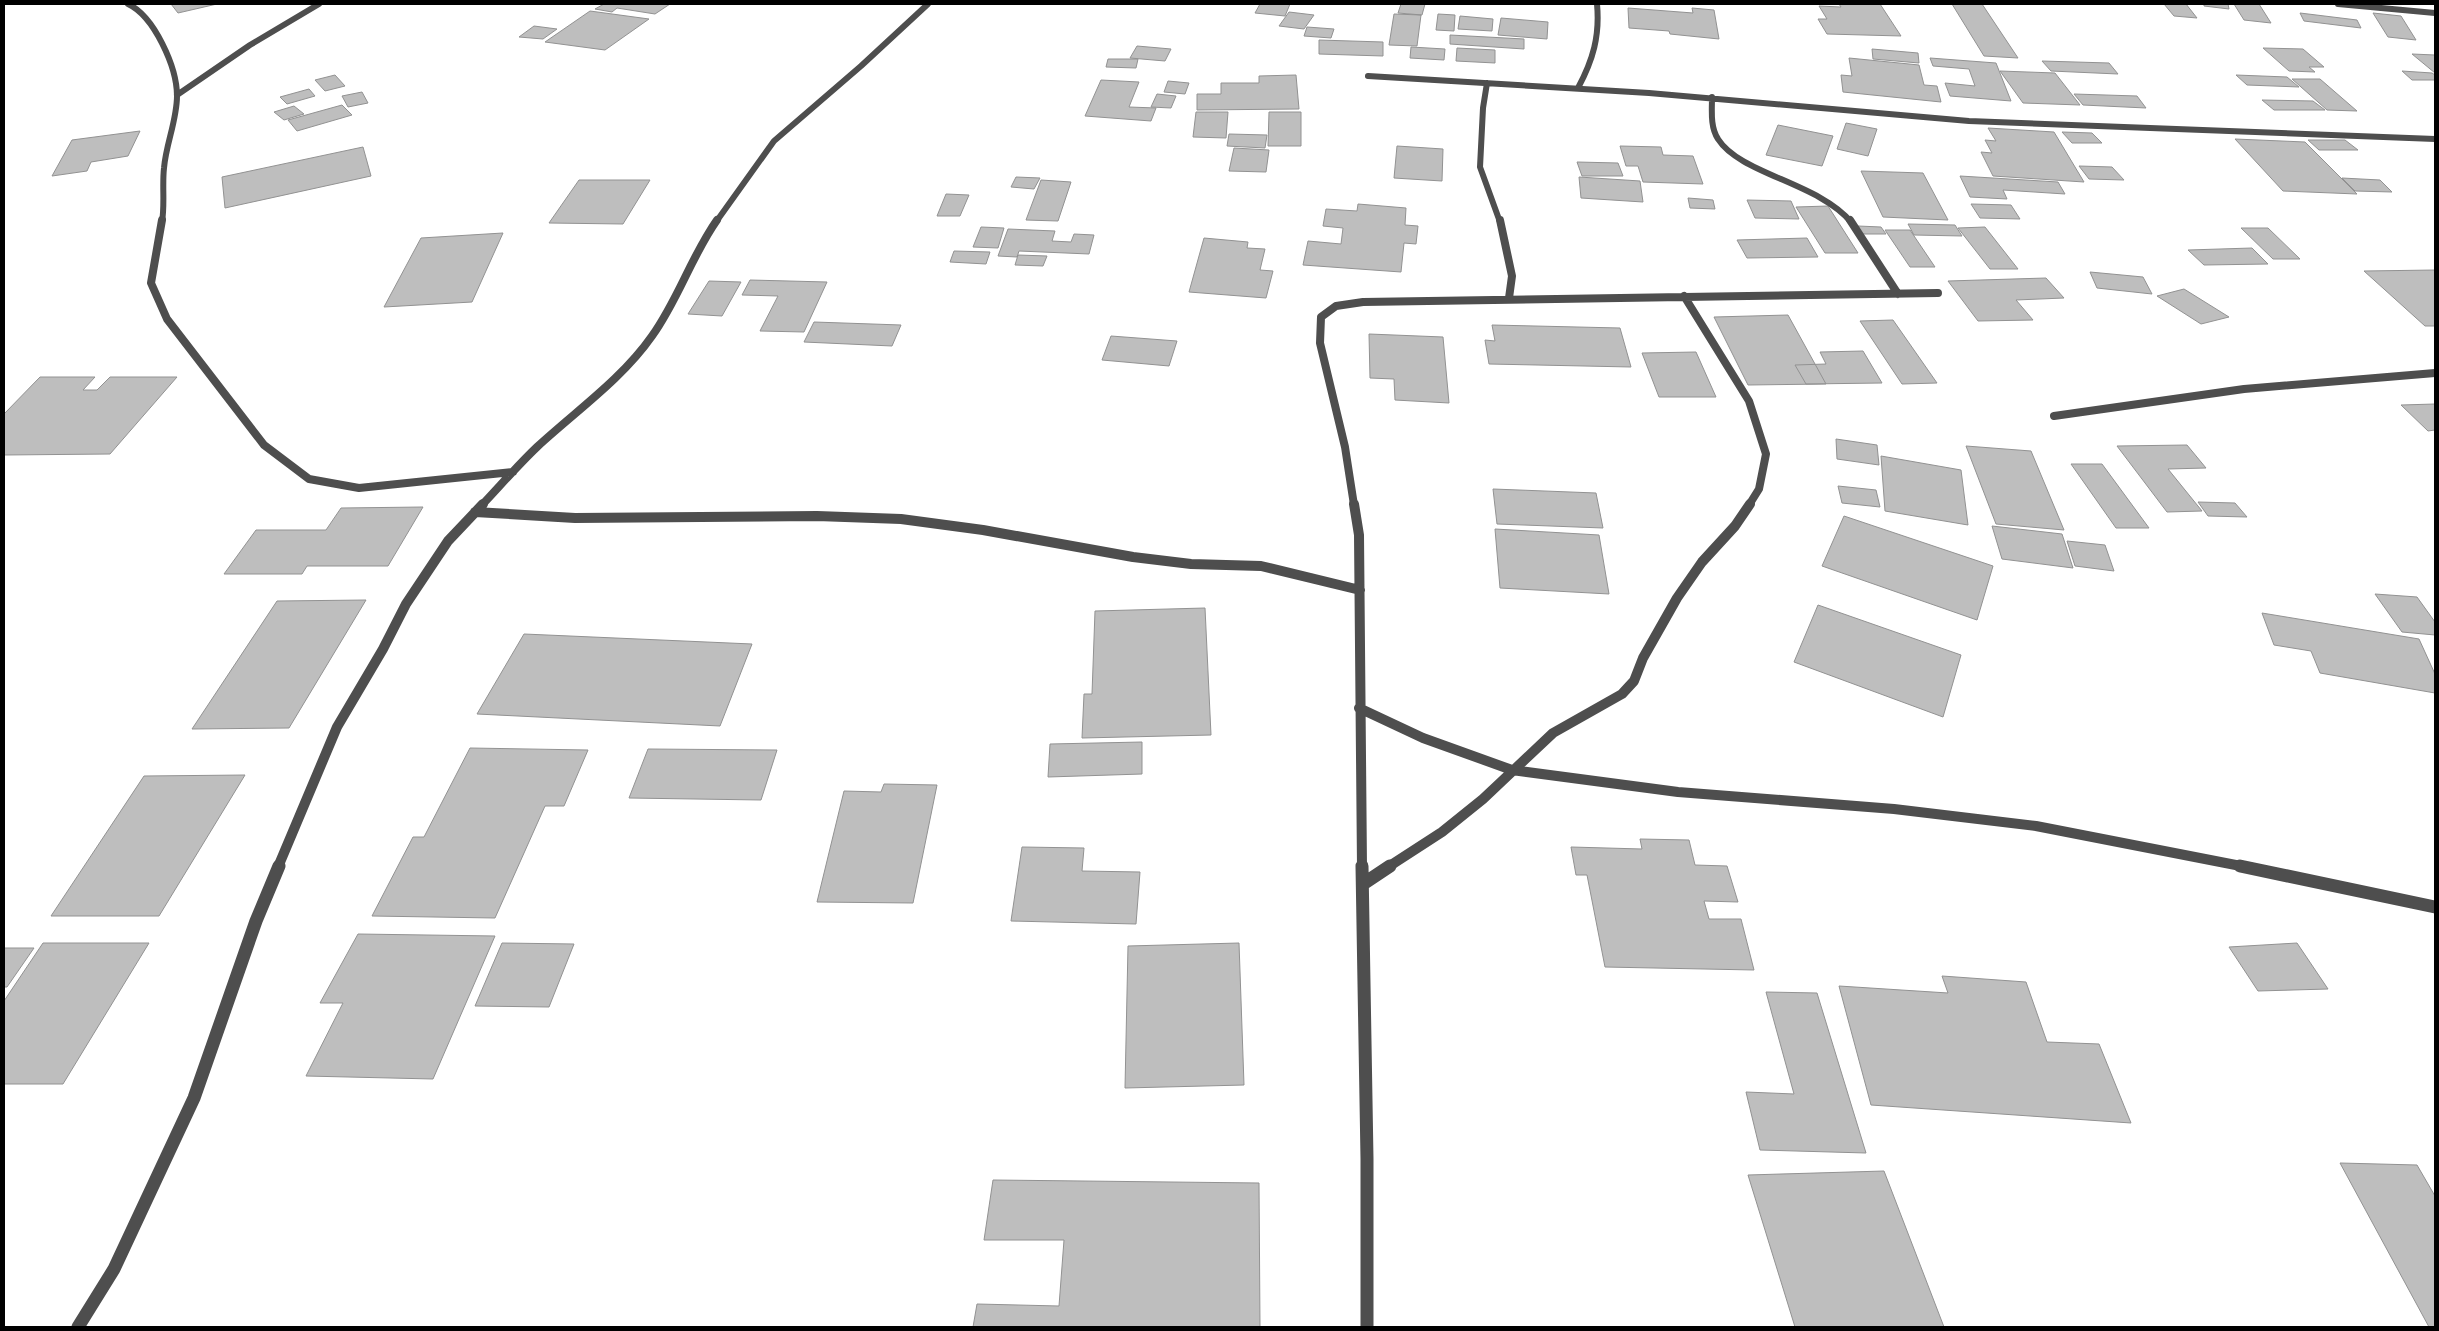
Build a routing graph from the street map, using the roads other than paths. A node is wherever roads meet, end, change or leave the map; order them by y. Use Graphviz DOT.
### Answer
graph roads {
  1 [pos="128,4"];
  2 [pos="319,4"];
  3 [pos="928,4"];
  4 [pos="1598,4"];
  5 [pos="2338,4"];
  6 [pos="2435,13"];
  7 [pos="1368,76"];
  8 [pos="1487,83"];
  9 [pos="1578,88"];
  10 [pos="177,95"];
  11 [pos="1712,97"];
  12 [pos="2435,139"];
  13 [pos="1938,293"];
  14 [pos="1898,294"];
  15 [pos="1684,296"];
  16 [pos="1509,298"];
  17 [pos="2435,373"];
  18 [pos="2054,416"];
  19 [pos="513,472"];
  20 [pos="475,512"];
  21 [pos="1360,590"];
  22 [pos="1359,708"];
  23 [pos="1512,770"];
  24 [pos="1363,884"];
  25 [pos="2435,907"];
  26 [pos="78,1327"];
  27 [pos="1367,1327"];
  1 -- 10 [label="street"];
  2 -- 10 [label="street"];
  3 -- 19 [label="street"];
  4 -- 9 [label="street"];
  5 -- 6 [label="street"];
  7 -- 8 [label="street"];
  8 -- 9 [label="street"];
  8 -- 16 [label="street"];
  9 -- 11 [label="street"];
  10 -- 19 [label="street"];
  11 -- 12 [label="street"];
  11 -- 14 [label="street"];
  13 -- 14 [label="street"];
  14 -- 15 [label="street"];
  15 -- 16 [label="street"];
  15 -- 23 [label="street"];
  16 -- 21 [label="street"];
  17 -- 18 [label="street"];
  19 -- 20 [label="street"];
  20 -- 21 [label="street"];
  20 -- 26 [label="street"];
  21 -- 22 [label="street"];
  22 -- 23 [label="street"];
  22 -- 24 [label="street"];
  23 -- 24 [label="street"];
  23 -- 25 [label="street"];
  24 -- 27 [label="street"];
}
